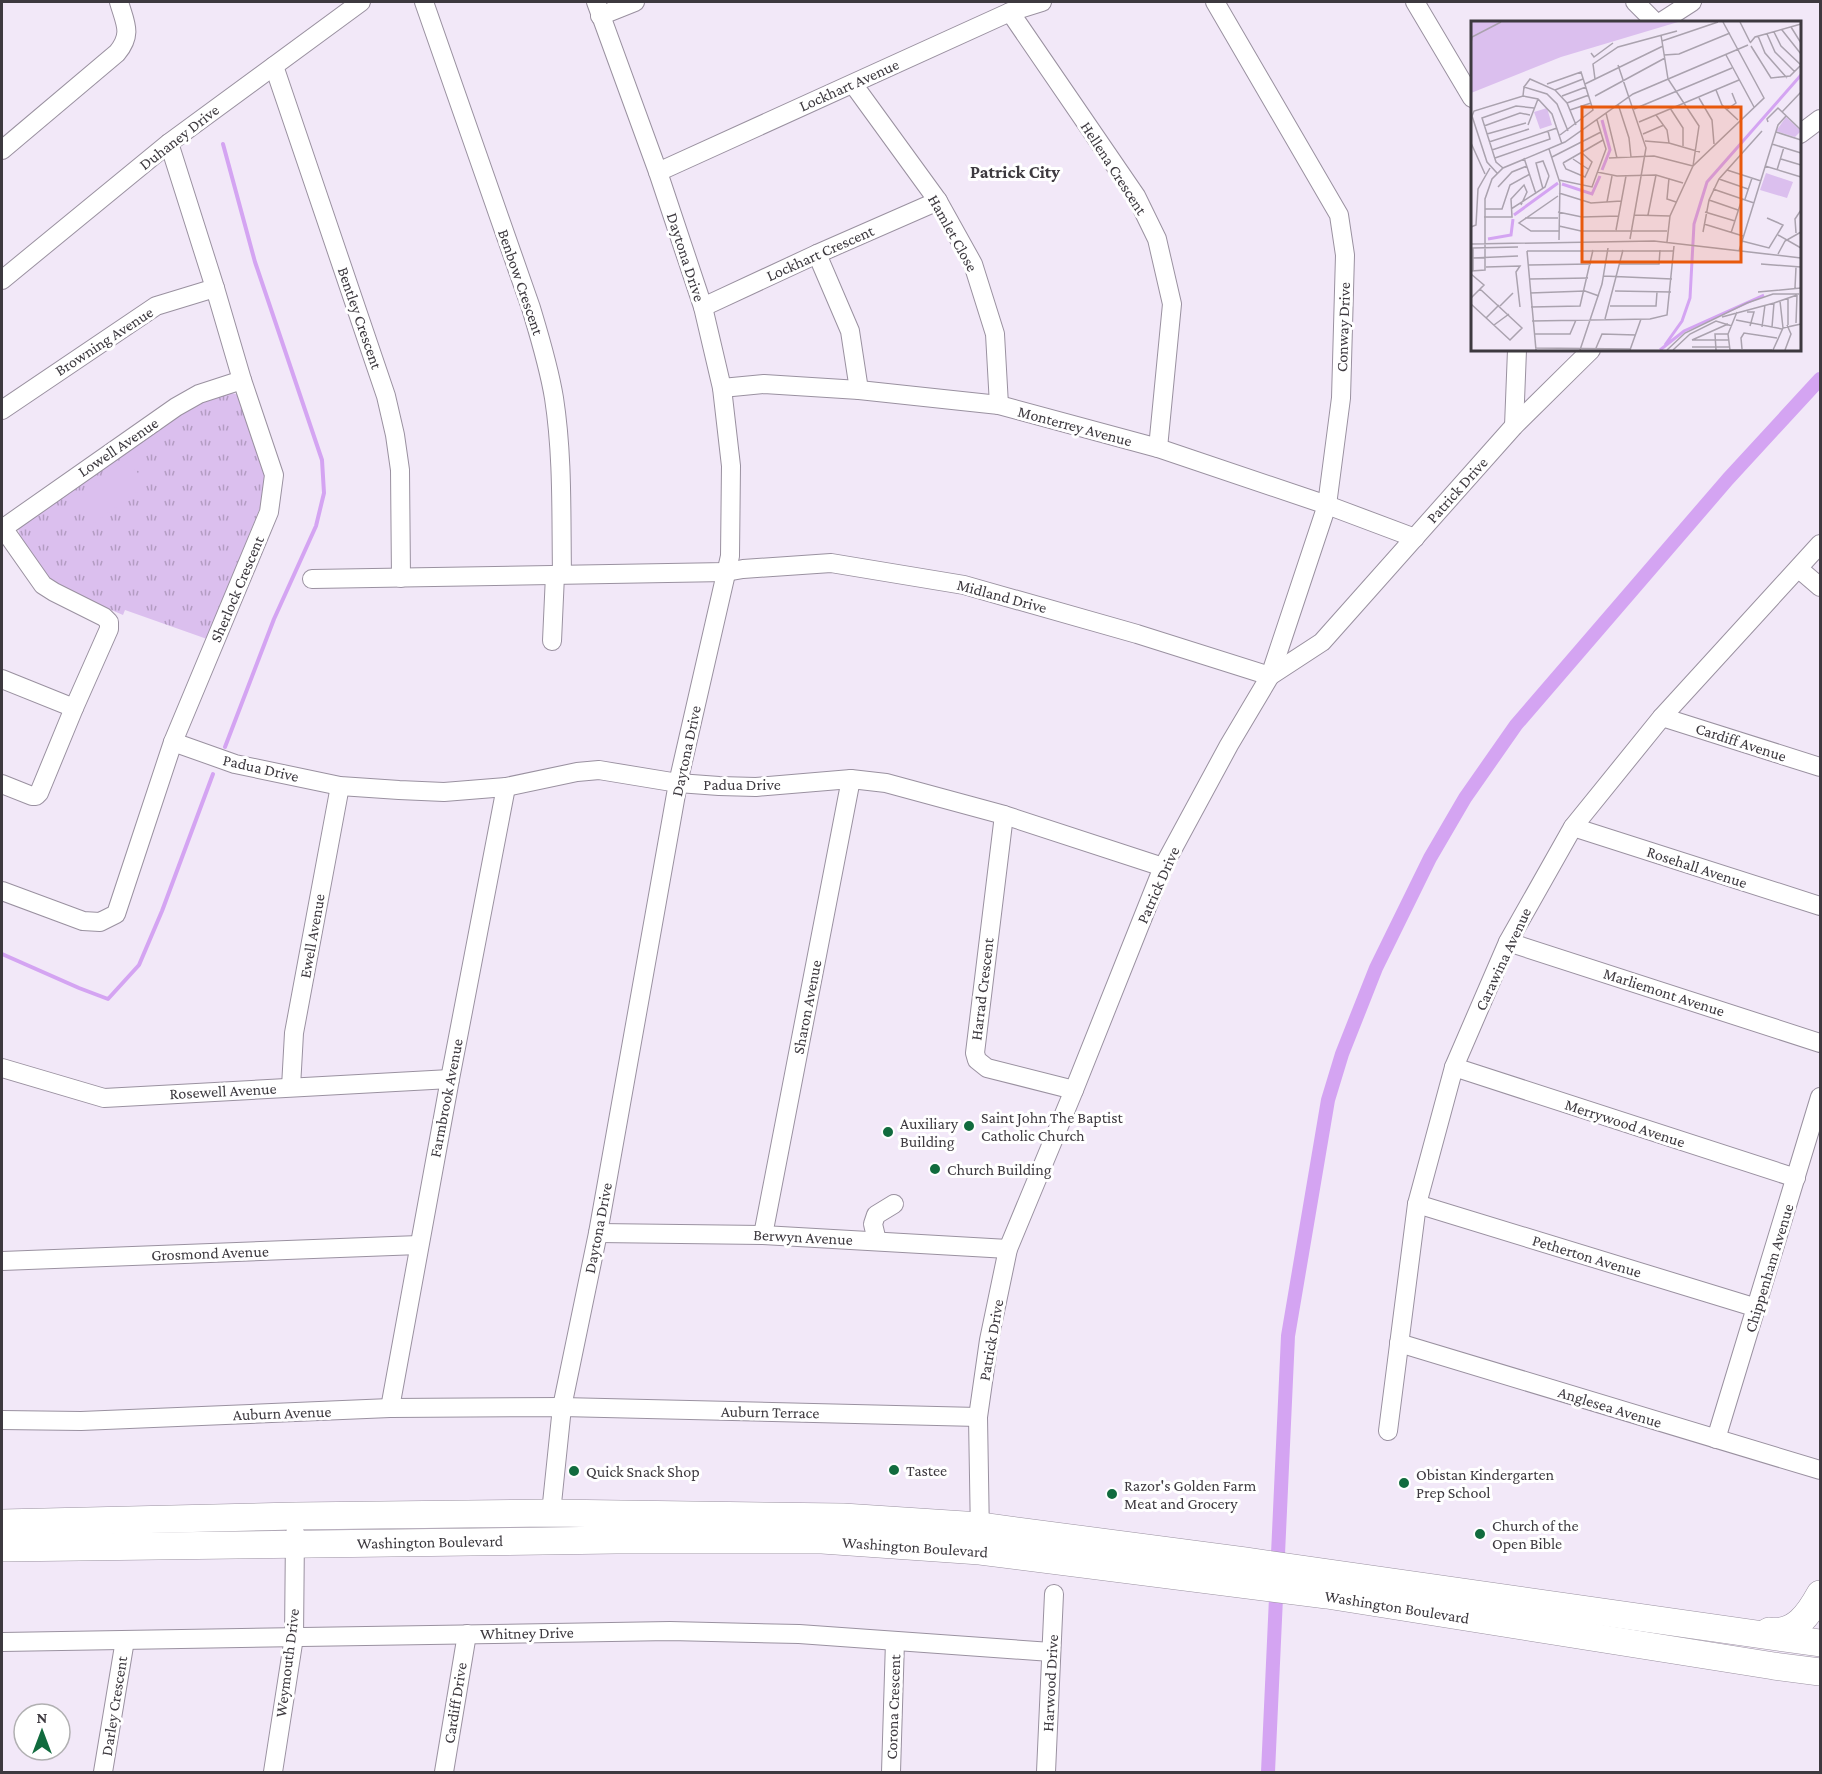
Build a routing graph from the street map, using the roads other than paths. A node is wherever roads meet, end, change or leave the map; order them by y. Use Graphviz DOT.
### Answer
graph roads {
  1 [pos="119,2"];
  2 [pos="361,2"];
  3 [pos="424,2"];
  4 [pos="635,2"];
  5 [pos="1042,2"];
  6 [pos="1215,2"];
  7 [pos="1415,2"];
  8 [pos="1635,2"];
  9 [pos="1692,2"];
  10 [pos="598,9"];
  11 [pos="1010,12"];
  12 [pos="1654,21"];
  13 [pos="1663,21"];
  14 [pos="274,66"];
  15 [pos="853,84"];
  16 [pos="1471,95"];
  17 [pos="1821,119"];
  18 [pos="1801,133"];
  19 [pos="3,144"];
  20 [pos="169,144"];
  21 [pos="658,172"];
  22 [pos="938,201"];
  23 [pos="817,254"];
  24 [pos="2,280"];
  25 [pos="215,288"];
  26 [pos="703,307"];
  27 [pos="1517,351"];
  28 [pos="1590,351"];
  29 [pos="242,380"];
  30 [pos="722,388"];
  31 [pos="859,390"];
  32 [pos="999,405"];
  33 [pos="2,410"];
  34 [pos="1514,426"];
  35 [pos="1158,448"];
  36 [pos="1327,506"];
  37 [pos="2,528"];
  38 [pos="1415,538"];
  39 [pos="1821,544"];
  40 [pos="1799,569"];
  41 [pos="726,572"];
  42 [pos="558,574"];
  43 [pos="312,579"];
  44 [pos="401,579"];
  45 [pos="1821,587"];
  46 [pos="552,641"];
  47 [pos="1269,676"];
  48 [pos="2,679"];
  49 [pos="74,708"];
  50 [pos="1662,717"];
  51 [pos="173,742"];
  52 [pos="1821,767"];
  53 [pos="851,779"];
  54 [pos="678,783"];
  55 [pos="2,784"];
  56 [pos="340,786"];
  57 [pos="506,787"];
  58 [pos="1004,815"];
  59 [pos="1573,827"];
  60 [pos="1163,867"];
  61 [pos="2,891"];
  62 [pos="1821,906"];
  63 [pos="1508,942"];
  64 [pos="1821,1043"];
  65 [pos="1454,1067"];
  66 [pos="2,1068"];
  67 [pos="450,1078"];
  68 [pos="291,1087"];
  69 [pos="1074,1090"];
  70 [pos="1821,1097"];
  71 [pos="1796,1178"];
  72 [pos="894,1204"];
  73 [pos="1417,1204"];
  74 [pos="598,1233"];
  75 [pos="763,1235"];
  76 [pos="877,1240"];
  77 [pos="419,1245"];
  78 [pos="1008,1249"];
  79 [pos="2,1261"];
  80 [pos="1757,1308"];
  81 [pos="1399,1343"];
  82 [pos="562,1407"];
  83 [pos="390,1408"];
  84 [pos="978,1418"];
  85 [pos="2,1420"];
  86 [pos="1388,1431"];
  87 [pos="1716,1439"];
  88 [pos="1821,1470"];
  89 [pos="551,1513"];
  90 [pos="295,1516"];
  91 [pos="2,1523"];
  92 [pos="980,1538"];
  93 [pos="295,1544"];
  94 [pos="2,1548"];
  95 [pos="1327,1584"];
  96 [pos="1054,1594"];
  97 [pos="1821,1594"];
  98 [pos="1732,1630"];
  99 [pos="467,1634"];
  100 [pos="294,1637"];
  101 [pos="125,1640"];
  102 [pos="895,1641"];
  103 [pos="2,1642"];
  104 [pos="1814,1642"];
  105 [pos="1051,1652"];
  106 [pos="1794,1669"];
  107 [pos="1821,1672"];
  108 [pos="103,1773"];
  109 [pos="273,1773"];
  110 [pos="444,1773"];
  111 [pos="891,1773"];
  112 [pos="1046,1773"];
  1 -- 19 [label="street"];
  2 -- 14 [label="street, Duhaney Drive"];
  3 -- 42 [label="street, Benbow Crescent"];
  4 -- 10 [label="street"];
  5 -- 11 [label="street, Lockhart Avenue"];
  6 -- 36 [label="street, Conway Drive"];
  7 -- 16 [label="street"];
  8 -- 12 [label="street"];
  9 -- 13 [label="street"];
  10 -- 21 [label="street, Daytona Drive"];
  11 -- 15 [label="street, Lockhart Avenue"];
  11 -- 35 [label="street, Hellena Crescent"];
  14 -- 20 [label="street, Duhaney Drive"];
  14 -- 44 [label="street, Bentley Crescent"];
  15 -- 21 [label="street, Lockhart Avenue"];
  15 -- 22 [label="street, Hamlet Close"];
  17 -- 18 [label="street"];
  20 -- 24 [label="street, Duhaney Drive"];
  20 -- 25 [label="street, Sherlock Crescent"];
  21 -- 26 [label="street, Daytona Drive"];
  22 -- 23 [label="street, Lockhart Crescent"];
  22 -- 32 [label="street, Hamlet Close"];
  23 -- 26 [label="street, Lockhart Crescent"];
  23 -- 31 [label="street"];
  25 -- 29 [label="street, Sherlock Crescent"];
  25 -- 33 [label="street, Browning Avenue"];
  26 -- 30 [label="street, Daytona Drive"];
  27 -- 34 [label="street"];
  28 -- 34 [label="street, Patrick Drive"];
  29 -- 37 [label="street, Lowell Avenue"];
  29 -- 51 [label="street, Sherlock Crescent"];
  30 -- 31 [label="street, Monterrey Avenue"];
  30 -- 41 [label="street, Daytona Drive"];
  31 -- 32 [label="street, Monterrey Avenue"];
  32 -- 35 [label="street, Monterrey Avenue"];
  34 -- 38 [label="street, Patrick Drive"];
  35 -- 36 [label="street, Monterrey Avenue"];
  36 -- 38 [label="street, Monterrey Avenue"];
  36 -- 47 [label="street, Conway Drive"];
  37 -- 49 [label="street"];
  38 -- 47 [label="street, Patrick Drive"];
  39 -- 40 [label="street, Carawina Avenue"];
  40 -- 45 [label="street"];
  40 -- 50 [label="street, Carawina Avenue"];
  41 -- 42 [label="street, Midland Drive"];
  41 -- 47 [label="street, Midland Drive"];
  41 -- 54 [label="street, Daytona Drive"];
  42 -- 44 [label="street, Midland Drive"];
  42 -- 46 [label="street, Benbow Crescent"];
  43 -- 44 [label="street, Midland Drive"];
  47 -- 60 [label="street, Patrick Drive"];
  48 -- 49 [label="street"];
  49 -- 55 [label="street"];
  50 -- 52 [label="street, Cardiff Avenue"];
  50 -- 59 [label="street, Carawina Avenue"];
  51 -- 56 [label="street, Padua Drive"];
  51 -- 61 [label="street, Sherlock Crescent"];
  53 -- 54 [label="street, Padua Drive"];
  53 -- 58 [label="street, Padua Drive"];
  53 -- 75 [label="street, Sharon Avenue"];
  54 -- 57 [label="street, Padua Drive"];
  54 -- 74 [label="street, Daytona Drive"];
  56 -- 57 [label="street, Padua Drive"];
  56 -- 68 [label="street, Ewell Avenue"];
  57 -- 67 [label="street, Farmbrook Avenue"];
  58 -- 60 [label="street, Padua Drive"];
  58 -- 69 [label="street, Harrad Crescent"];
  59 -- 62 [label="street, Rosehall Avenue"];
  59 -- 63 [label="street, Carawina Avenue"];
  60 -- 69 [label="street, Patrick Drive"];
  63 -- 64 [label="street, Marliemont Avenue"];
  63 -- 65 [label="street, Carawina Avenue"];
  65 -- 71 [label="street, Merrywood Avenue"];
  65 -- 73 [label="street, Carawina Avenue"];
  66 -- 68 [label="street, Rosewell Avenue"];
  67 -- 68 [label="street, Rosewell Avenue"];
  67 -- 77 [label="street, Farmbrook Avenue"];
  69 -- 78 [label="street, Patrick Drive"];
  70 -- 71 [label="street, Chippenham Avenue"];
  71 -- 80 [label="street, Chippenham Avenue"];
  72 -- 76 [label="street"];
  73 -- 80 [label="street, Petherton Avenue"];
  73 -- 81 [label="street, Carawina Avenue"];
  74 -- 75 [label="street, Berwyn Avenue"];
  74 -- 82 [label="street, Daytona Drive"];
  75 -- 76 [label="street, Berwyn Avenue"];
  76 -- 78 [label="street, Berwyn Avenue"];
  77 -- 79 [label="street, Grosmond Avenue"];
  77 -- 83 [label="street, Farmbrook Avenue"];
  78 -- 84 [label="street, Patrick Drive"];
  80 -- 87 [label="street, Chippenham Avenue"];
  81 -- 86 [label="street, Carawina Avenue"];
  81 -- 87 [label="street, Anglesea Avenue"];
  82 -- 83 [label="street, Auburn Avenue"];
  82 -- 84 [label="street, Auburn Terrace"];
  82 -- 89 [label="street, Daytona Drive"];
  83 -- 85 [label="street, Auburn Avenue"];
  84 -- 92 [label="street, Patrick Drive"];
  87 -- 88 [label="street, Anglesea Avenue"];
  89 -- 90 [label="highway, Washington Boulevard"];
  89 -- 92 [label="highway, Washington Boulevard"];
  90 -- 91 [label="highway, Washington Boulevard"];
  90 -- 93 [label="street, Weymouth Drive"];
  92 -- 93 [label="highway, Washington Boulevard"];
  92 -- 95 [label="highway, Washington Boulevard"];
  93 -- 94 [label="highway, Washington Boulevard"];
  93 -- 100 [label="street, Weymouth Drive"];
  95 -- 98 [label="highway, Washington Boulevard"];
  95 -- 106 [label="highway, Washington Boulevard"];
  96 -- 105 [label="street, Harwood Drive"];
  97 -- 98 [label="highway"];
  97 -- 104 [label="street"];
  98 -- 104 [label="highway, Washington Boulevard"];
  99 -- 100 [label="street, Whitney Drive"];
  99 -- 102 [label="street, Whitney Drive"];
  99 -- 110 [label="street, Cardiff Drive"];
  100 -- 101 [label="street, Whitney Drive"];
  100 -- 109 [label="street, Weymouth Drive"];
  101 -- 103 [label="street, Whitney Drive"];
  101 -- 108 [label="street, Darley Crescent"];
  102 -- 105 [label="street, Whitney Drive"];
  102 -- 111 [label="street, Corona Crescent"];
  104 -- 106 [label="street"];
  105 -- 112 [label="street, Harwood Drive"];
  106 -- 107 [label="highway, Washington Boulevard"];
}
